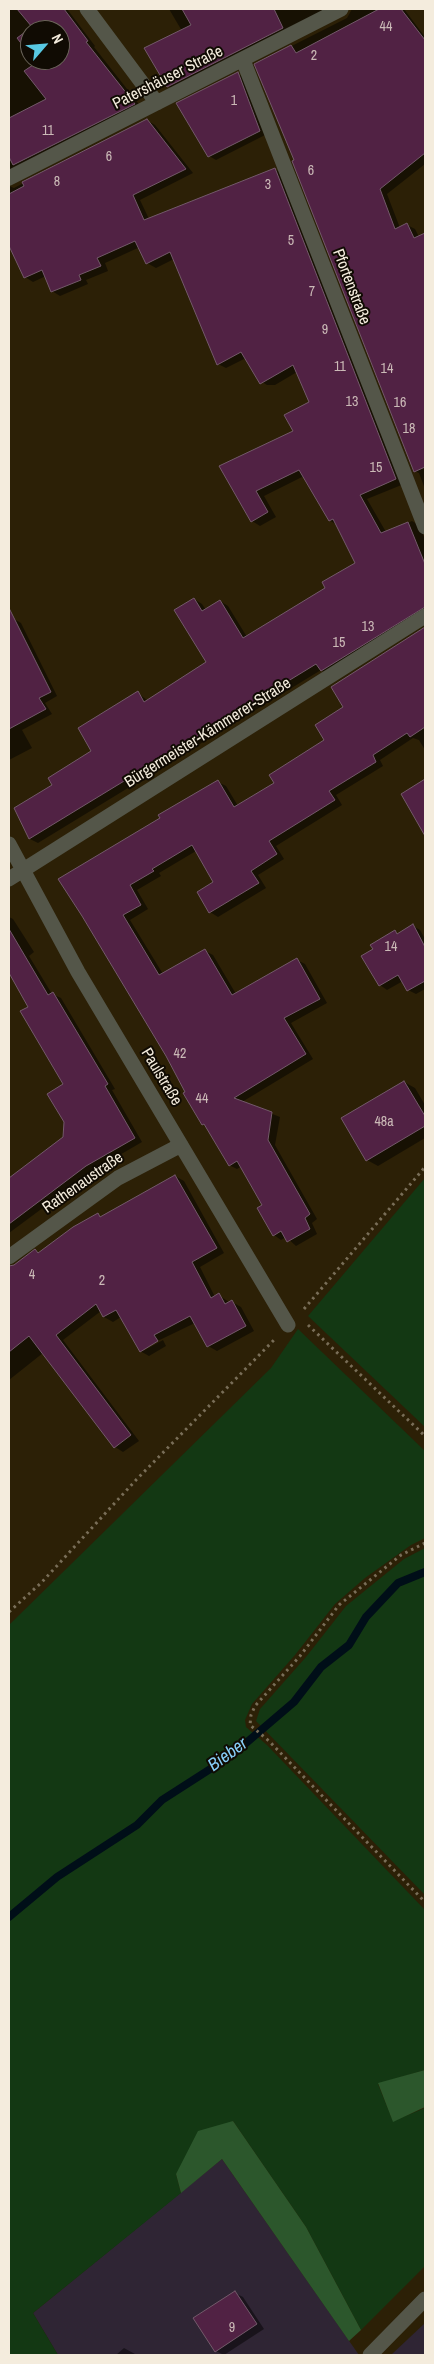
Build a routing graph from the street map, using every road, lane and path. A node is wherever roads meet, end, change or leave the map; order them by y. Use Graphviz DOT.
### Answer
graph roads {
  1 [pos="87,9"];
  2 [pos="341,9"];
  3 [pos="243,60"];
  4 [pos="157,103"];
  5 [pos="9,178"];
  6 [pos="425,527"];
  7 [pos="425,616"];
  8 [pos="9,844"];
  9 [pos="22,871"];
  10 [pos="9,879"];
  11 [pos="181,1145"];
  12 [pos="425,1167"];
  13 [pos="9,1257"];
  14 [pos="293,1320"];
  15 [pos="305,1322"];
  16 [pos="425,1436"];
  17 [pos="425,1543"];
  18 [pos="9,1612"];
  19 [pos="425,1902"];
  20 [pos="425,2299"];
  21 [pos="370,2355"];
  1 -- 4 [label="street"];
  2 -- 3 [label="street, Patershäuser Straße"];
  3 -- 4 [label="street, Patershäuser Straße"];
  3 -- 6 [label="street, Pfortenstraße"];
  4 -- 5 [label="street, Patershäuser Straße"];
  7 -- 9 [label="street, Bürgermeister-Kämmerer-Straße"];
  8 -- 9 [label="street, Paulstraße"];
  9 -- 10 [label="street, Bürgermeister-Kämmerer-Straße"];
  9 -- 11 [label="street, Paulstraße"];
  11 -- 13 [label="street, Rathenaustraße"];
  11 -- 14 [label="street, Paulstraße"];
  12 -- 14 [label="path"];
  14 -- 18 [label="path"];
  15 -- 16 [label="path"];
  17 -- 19 [label="path"];
  20 -- 21 [label="street"];
}
